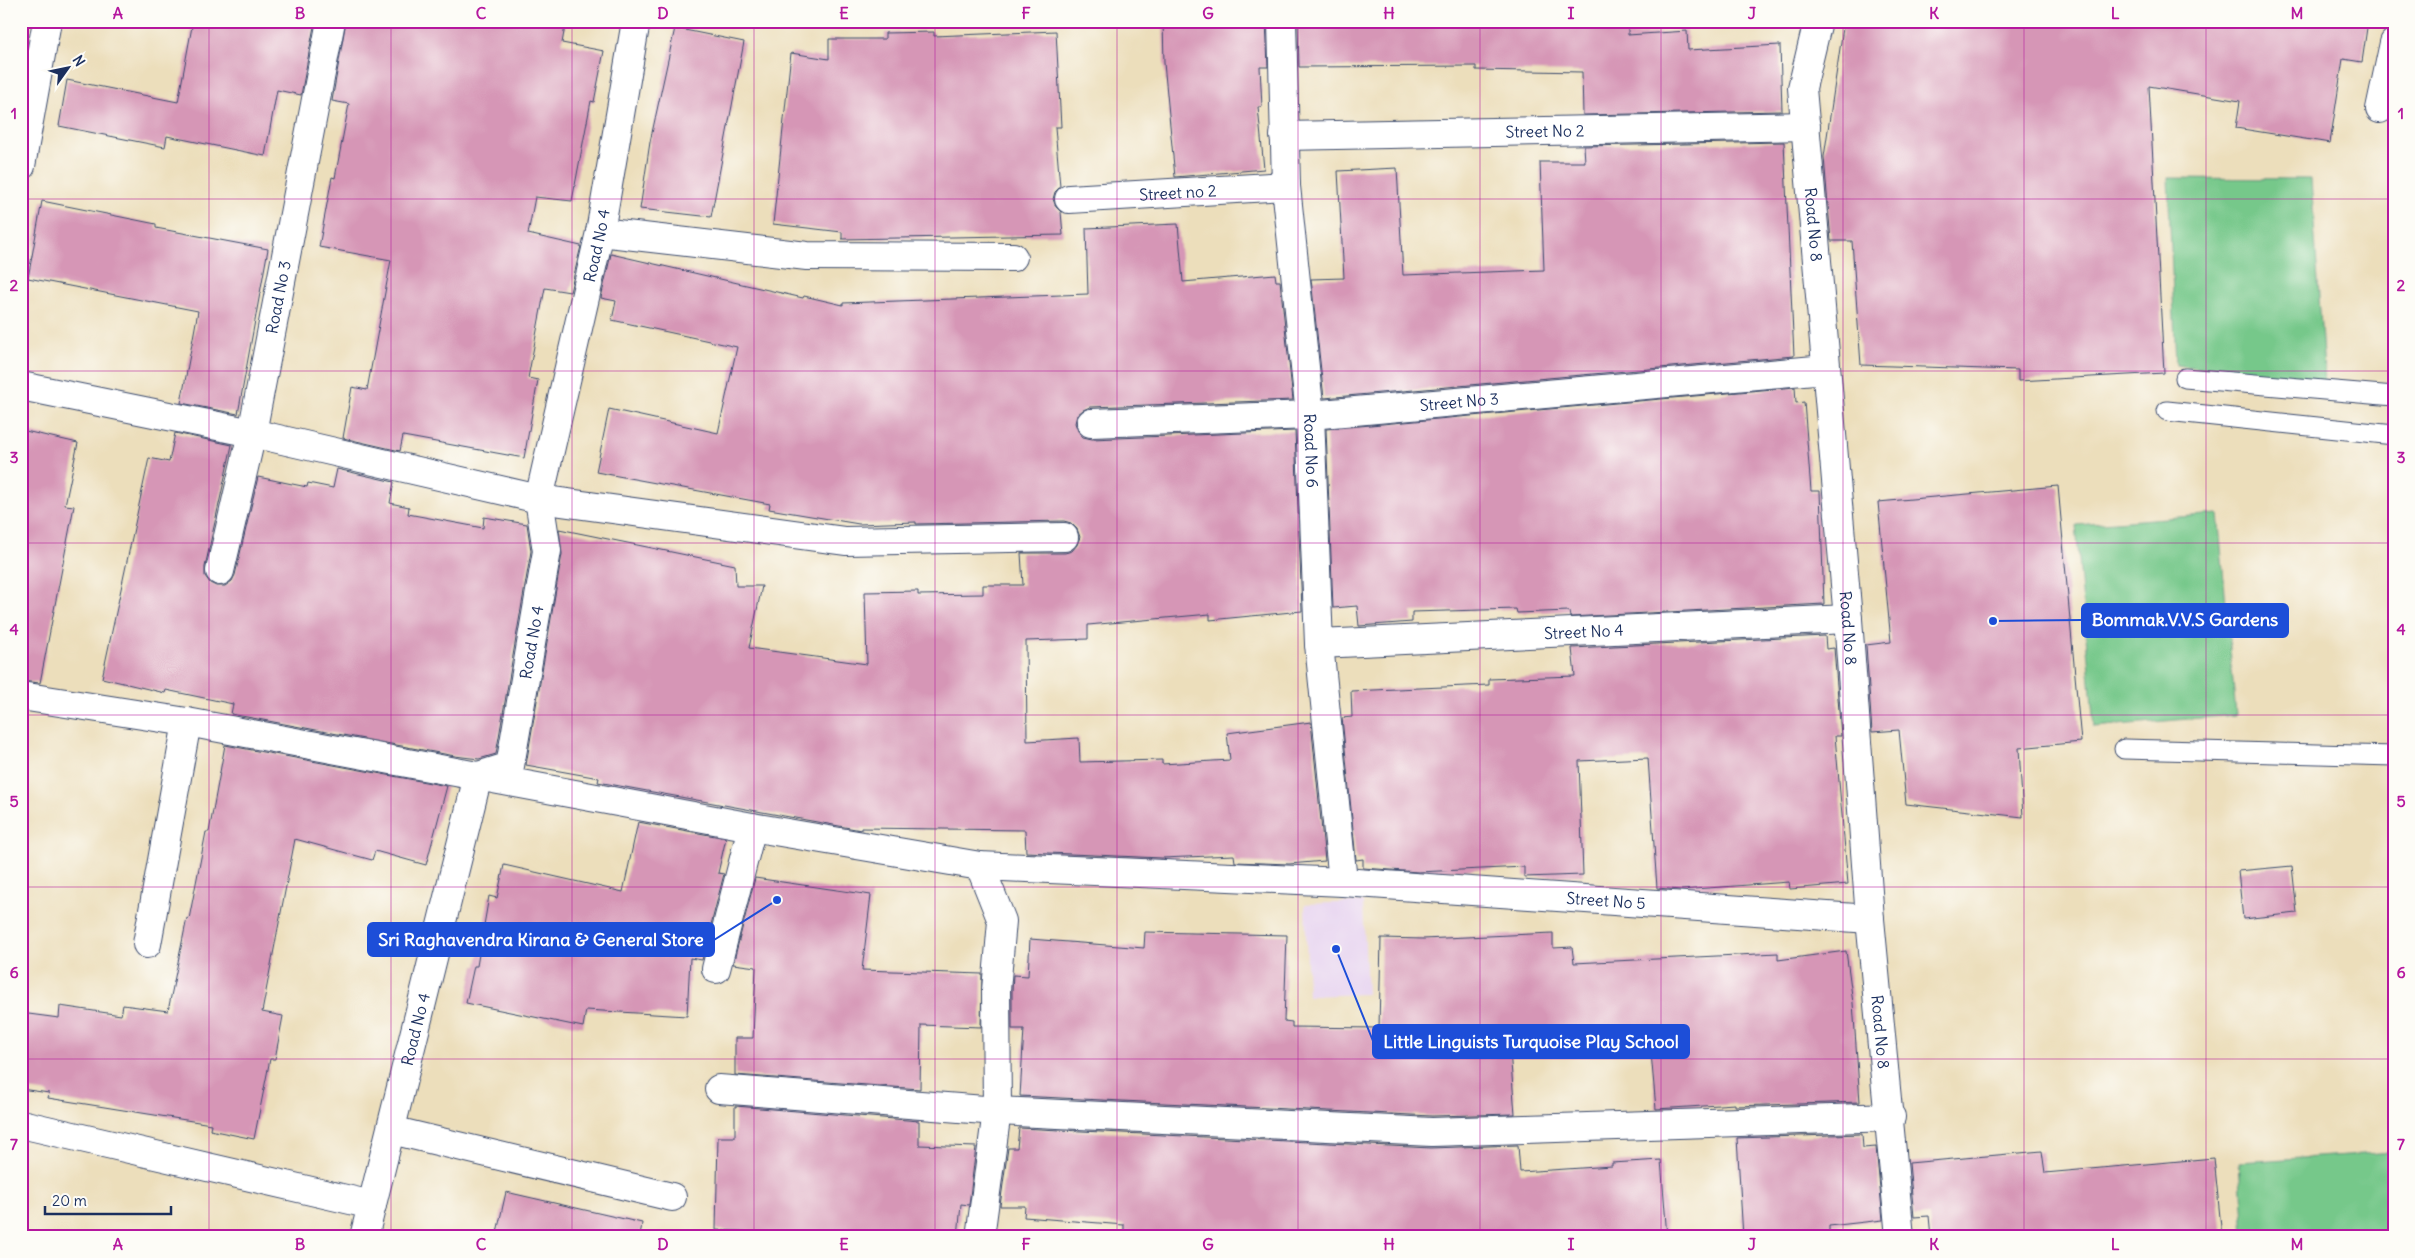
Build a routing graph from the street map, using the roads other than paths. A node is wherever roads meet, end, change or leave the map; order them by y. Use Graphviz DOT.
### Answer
graph roads {
  1 [pos="47,21"];
  2 [pos="331,21"];
  3 [pos="636,21"];
  4 [pos="1282,21"];
  5 [pos="1818,21"];
  6 [pos="2394,43"];
  7 [pos="2380,109"];
  8 [pos="1806,126"];
  9 [pos="1284,136"];
  10 [pos="21,166"];
  11 [pos="1286,186"];
  12 [pos="1069,198"];
  13 [pos="600,232"];
  14 [pos="1013,257"];
  15 [pos="1826,369"];
  16 [pos="2185,378"];
  17 [pos="21,386"];
  18 [pos="2394,396"];
  19 [pos="2167,412"];
  20 [pos="1310,415"];
  21 [pos="1091,423"];
  22 [pos="252,434"];
  23 [pos="2394,435"];
  24 [pos="539,499"];
  25 [pos="1064,537"];
  26 [pos="220,571"];
  27 [pos="1848,619"];
  28 [pos="1319,644"];
  29 [pos="21,696"];
  30 [pos="187,722"];
  31 [pos="2124,748"];
  32 [pos="2394,756"];
  33 [pos="478,776"];
  34 [pos="752,827"];
  35 [pos="980,866"];
  36 [pos="1343,882"];
  37 [pos="1870,919"];
  38 [pos="147,944"];
  39 [pos="716,970"];
  40 [pos="720,1089"];
  41 [pos="998,1111"];
  42 [pos="1891,1117"];
  43 [pos="21,1124"];
  44 [pos="391,1130"];
  45 [pos="672,1197"];
  46 [pos="372,1205"];
  47 [pos="364,1237"];
  48 [pos="980,1237"];
  49 [pos="1900,1237"];
  1 -- 10 [label="street"];
  2 -- 22 [label="street, Road No 3"];
  3 -- 13 [label="street, Road No 4"];
  4 -- 9 [label="street, Road No 6"];
  5 -- 8 [label="street, Road No 8"];
  6 -- 7 [label="street"];
  8 -- 9 [label="street, Street No 2"];
  8 -- 15 [label="street, Road No 8"];
  9 -- 11 [label="street, Road No 6"];
  11 -- 12 [label="street, Street no 2"];
  11 -- 20 [label="street, Road No 6"];
  13 -- 14 [label="street"];
  13 -- 24 [label="street, Road No 4"];
  15 -- 20 [label="street, Street No 3"];
  15 -- 27 [label="street, Road No 8"];
  16 -- 18 [label="lane"];
  17 -- 22 [label="street"];
  19 -- 23 [label="lane"];
  20 -- 21 [label="street, Street No 3"];
  20 -- 28 [label="street, Road No 6"];
  22 -- 24 [label="street"];
  22 -- 26 [label="street, Road No 3"];
  24 -- 25 [label="street"];
  24 -- 33 [label="street, Road No 4"];
  27 -- 28 [label="street, Street No 4"];
  27 -- 37 [label="street, Road No 8"];
  28 -- 36 [label="street, Road No 6"];
  29 -- 30 [label="street, Street No 5"];
  30 -- 33 [label="street, Street No 5"];
  30 -- 38 [label="street"];
  31 -- 32 [label="lane"];
  33 -- 34 [label="street, Street No 5"];
  33 -- 44 [label="street, Road No 4"];
  34 -- 35 [label="street, Street No 5"];
  34 -- 39 [label="street"];
  35 -- 36 [label="street, Street No 5"];
  35 -- 41 [label="street"];
  36 -- 37 [label="street, Street No 5"];
  37 -- 42 [label="street, Road No 8"];
  40 -- 41 [label="street"];
  41 -- 42 [label="street"];
  41 -- 48 [label="street"];
  42 -- 49 [label="street, Road No 8"];
  43 -- 46 [label="street"];
  44 -- 45 [label="street"];
  44 -- 46 [label="street, Road No 4"];
  46 -- 47 [label="street, Road No 4"];
}
